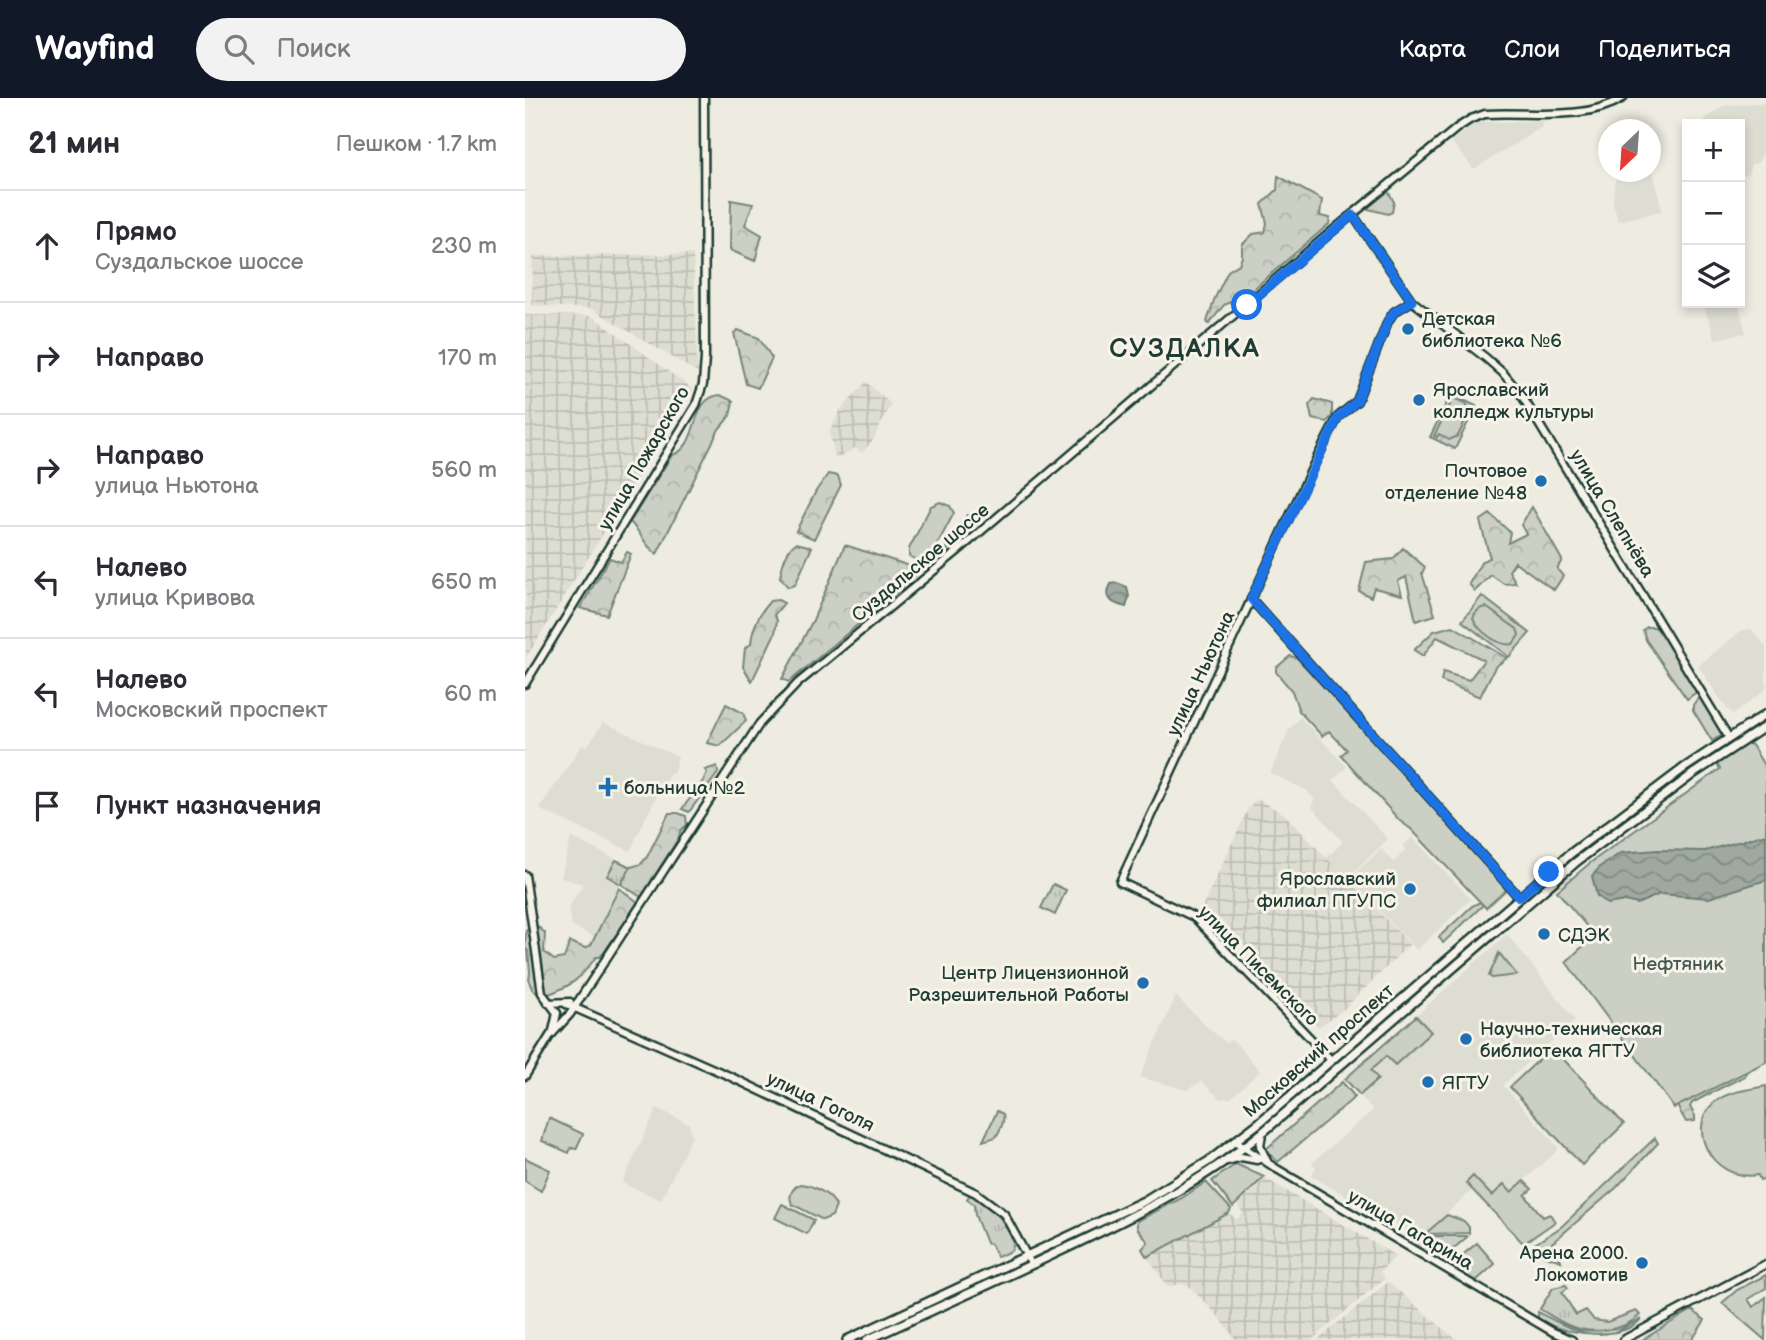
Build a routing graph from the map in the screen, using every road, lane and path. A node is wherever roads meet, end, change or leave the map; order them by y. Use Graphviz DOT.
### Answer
graph roads {
  1 [pos="704,98"];
  2 [pos="1623,98"];
  3 [pos="1353,215"];
  4 [pos="1412,301"];
  5 [pos="1251,599"];
  6 [pos="525,684"];
  7 [pos="1766,714"];
  8 [pos="1747,726"];
  9 [pos="1766,726"];
  10 [pos="1752,735"];
  11 [pos="1729,738"];
  12 [pos="1650,793"];
  13 [pos="1656,801"];
  14 [pos="525,875"];
  15 [pos="1120,882"];
  16 [pos="1519,897"];
  17 [pos="579,998"];
  18 [pos="548,1003"];
  19 [pos="563,1004"];
  20 [pos="586,1011"];
  21 [pos="571,1012"];
  22 [pos="556,1013"];
  23 [pos="551,1035"];
  24 [pos="1331,1060"];
  25 [pos="525,1076"];
  26 [pos="1263,1132"];
  27 [pos="1236,1142"];
  28 [pos="1243,1148"];
  29 [pos="1225,1162"];
  30 [pos="1269,1164"];
  31 [pos="1028,1256"];
  32 [pos="1766,1264"];
  33 [pos="1031,1265"];
  34 [pos="847,1340"];
  35 [pos="867,1340"];
  36 [pos="1571,1340"];
  37 [pos="1623,1340"];
  1 -- 6 [label="street, улица Пожарского"];
  2 -- 3 [label="street, Суздальское шоссе"];
  3 -- 4 [label="street, улица Слепнёва"];
  3 -- 17 [label="street, Суздальское шоссе"];
  4 -- 5 [label="street, улица Ньютона"];
  4 -- 11 [label="street, улица Слепнёва"];
  5 -- 15 [label="street, улица Ньютона"];
  5 -- 16 [label="street"];
  7 -- 8 [label="main road, Московский проспект"];
  8 -- 10 [label="street"];
  8 -- 11 [label="main road, Московский проспект"];
  9 -- 10 [label="main road, Московский проспект"];
  10 -- 13 [label="main road, Московский проспект"];
  11 -- 12 [label="main road, Московский проспект"];
  12 -- 13 [label="main road"];
  12 -- 16 [label="main road, Московский проспект"];
  13 -- 26 [label="main road, Московский проспект"];
  14 -- 18 [label="street"];
  15 -- 24 [label="street, улица Писемского"];
  16 -- 24 [label="main road, Московский проспект"];
  17 -- 19 [label="street"];
  17 -- 20 [label="street"];
  17 -- 21 [label="street, Суздальское шоссе"];
  18 -- 19 [label="street"];
  18 -- 22 [label="street"];
  19 -- 21 [label="street"];
  19 -- 22 [label="street, Суздальское шоссе"];
  20 -- 21 [label="street, улица Гоголя"];
  20 -- 31 [label="street, улица Гоголя"];
  21 -- 22 [label="street, улица Гоголя"];
  21 -- 23 [label="street, Суздальское шоссе"];
  22 -- 23 [label="street, Суздальское шоссе"];
  23 -- 25 [label="street, Суздальское шоссе"];
  24 -- 27 [label="main road, Московский проспект"];
  26 -- 28 [label="main road, Московский проспект"];
  26 -- 30 [label="street"];
  27 -- 28 [label="street, улица Гагарина"];
  27 -- 31 [label="main road, Московский проспект"];
  28 -- 29 [label="main road, Московский проспект"];
  28 -- 30 [label="street, улица Гагарина"];
  29 -- 30 [label="street"];
  29 -- 33 [label="main road, Московский проспект"];
  30 -- 36 [label="street, улица Гагарина"];
  31 -- 33 [label="street, улица Гоголя"];
  31 -- 34 [label="main road, Московский проспект"];
  32 -- 37 [label="street"];
  33 -- 35 [label="main road, Московский проспект"];
}
